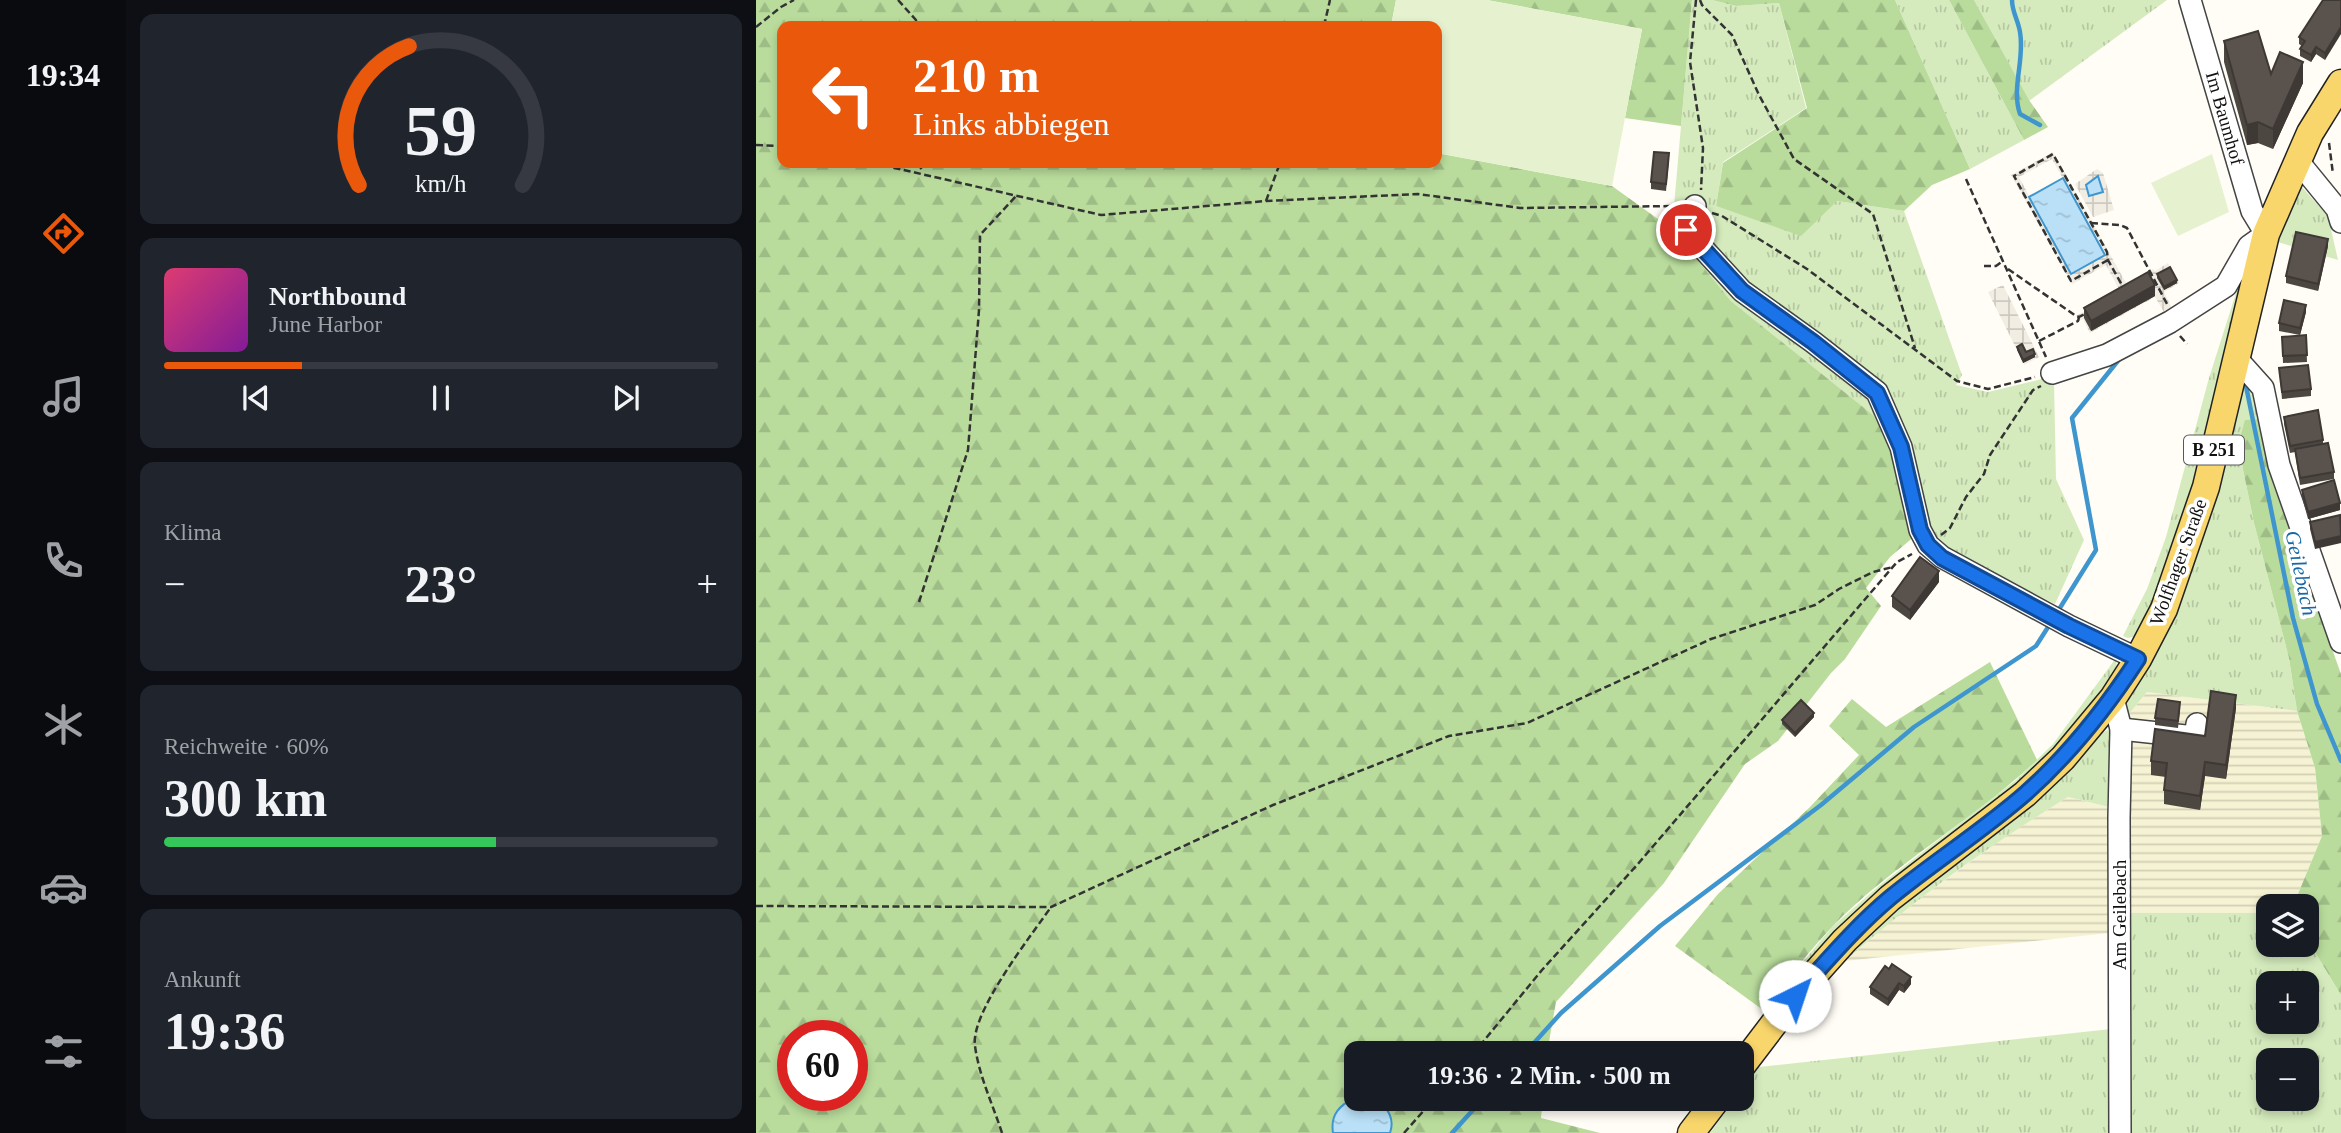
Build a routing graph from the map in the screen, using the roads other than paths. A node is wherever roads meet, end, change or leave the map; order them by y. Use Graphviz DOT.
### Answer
graph roads {
  1 [pos="2190,0"];
  2 [pos="2341,83"];
  3 [pos="2297,160"];
  4 [pos="1695,206"];
  5 [pos="2339,215"];
  6 [pos="2266,234"];
  7 [pos="2237,359"];
  8 [pos="2052,373"];
  9 [pos="2341,642"];
  10 [pos="2138,659"];
  11 [pos="2113,698"];
  12 [pos="2197,723"];
  13 [pos="2121,729"];
  14 [pos="1754,1051"];
  15 [pos="1708,1111"];
  16 [pos="1691,1133"];
  17 [pos="2120,1133"];
  1 -- 6 [label="street, Im Baumhof"];
  2 -- 3 [label="main road, Wolfhager Straße / B 251"];
  3 -- 5 [label="street"];
  3 -- 6 [label="main road, Wolfhager Straße / B 251"];
  4 -- 10 [label="street"];
  6 -- 7 [label="main road, Wolfhager Straße / B 251"];
  6 -- 8 [label="street"];
  7 -- 9 [label="street"];
  7 -- 10 [label="main road, Wolfhager Straße / B 251"];
  10 -- 11 [label="main road, Wolfhager Straße / B 251"];
  11 -- 13 [label="street, Am Geilebach"];
  11 -- 14 [label="main road, Wolfhager Straße / B 251"];
  12 -- 13 [label="street"];
  13 -- 17 [label="street, Am Geilebach"];
  15 -- 16 [label="main road"];
}
